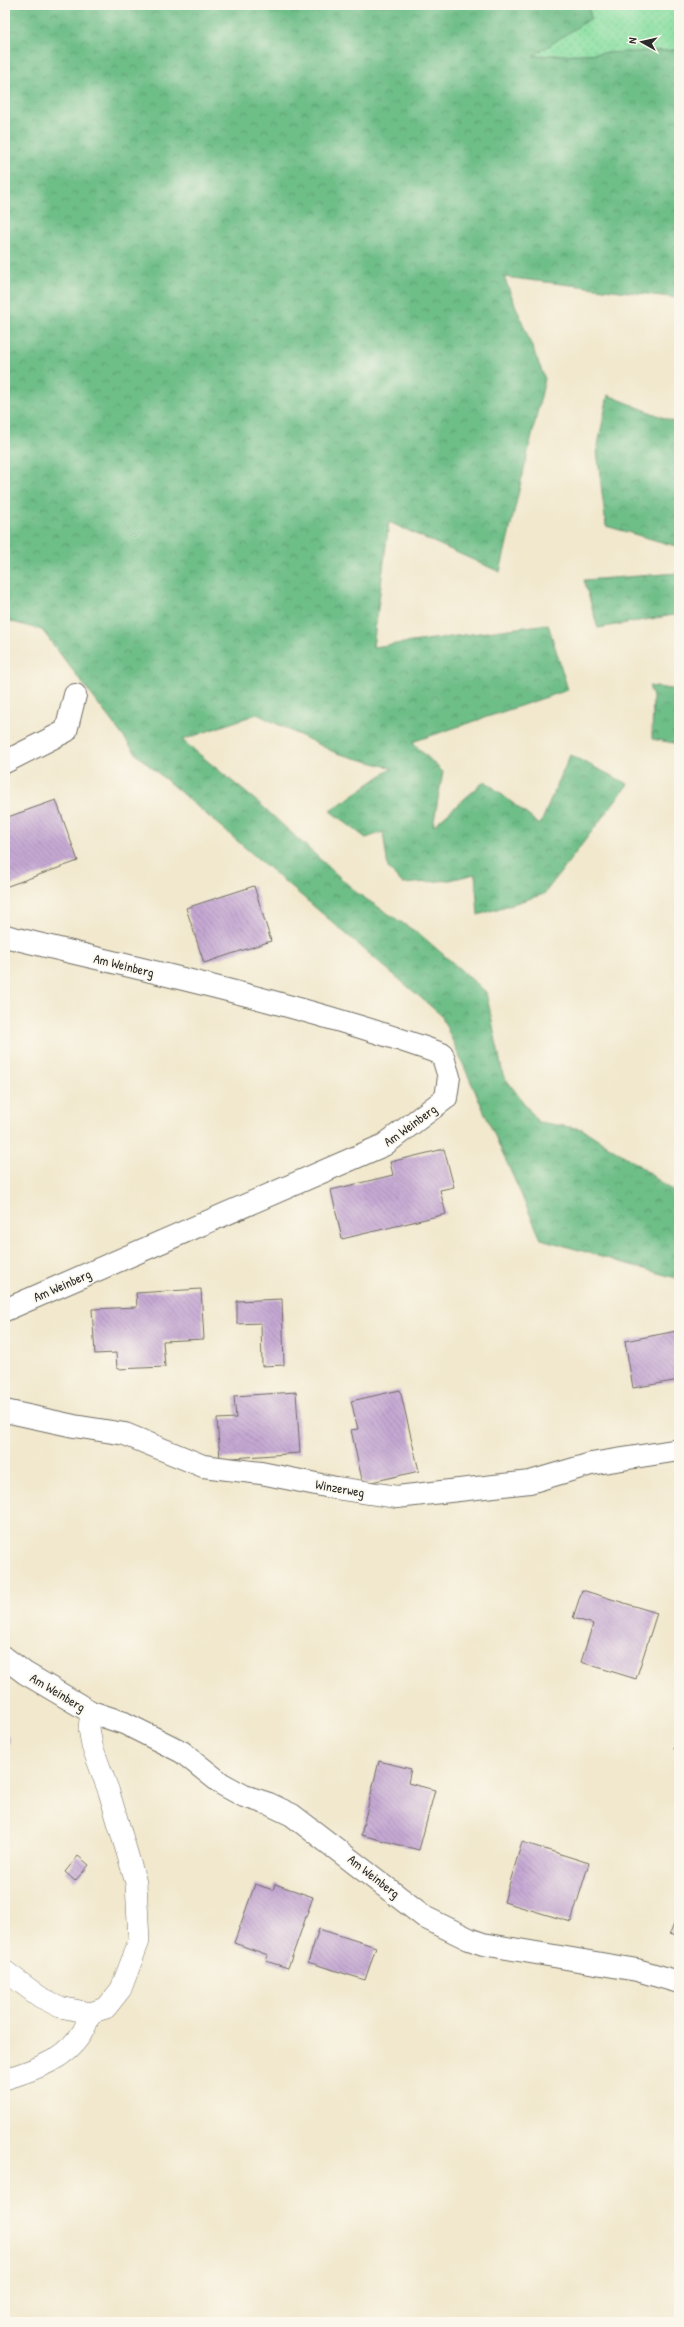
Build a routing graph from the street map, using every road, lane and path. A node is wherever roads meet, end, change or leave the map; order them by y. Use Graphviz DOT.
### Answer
graph roads {
  1 [pos="75,695"];
  2 [pos="5,762"];
  3 [pos="5,936"];
  4 [pos="5,1310"];
  5 [pos="5,1411"];
  6 [pos="679,1450"];
  7 [pos="5,1658"];
  8 [pos="91,1712"];
  9 [pos="5,1971"];
  10 [pos="679,1982"];
  11 [pos="90,2013"];
  12 [pos="5,2079"];
  1 -- 2 [label="street"];
  3 -- 4 [label="street, Am Weinberg"];
  5 -- 6 [label="street, Winzerweg"];
  7 -- 8 [label="street, Am Weinberg"];
  8 -- 10 [label="street, Am Weinberg"];
  8 -- 11 [label="lane, Am Weinberg"];
  9 -- 11 [label="lane"];
  11 -- 12 [label="lane"];
}
